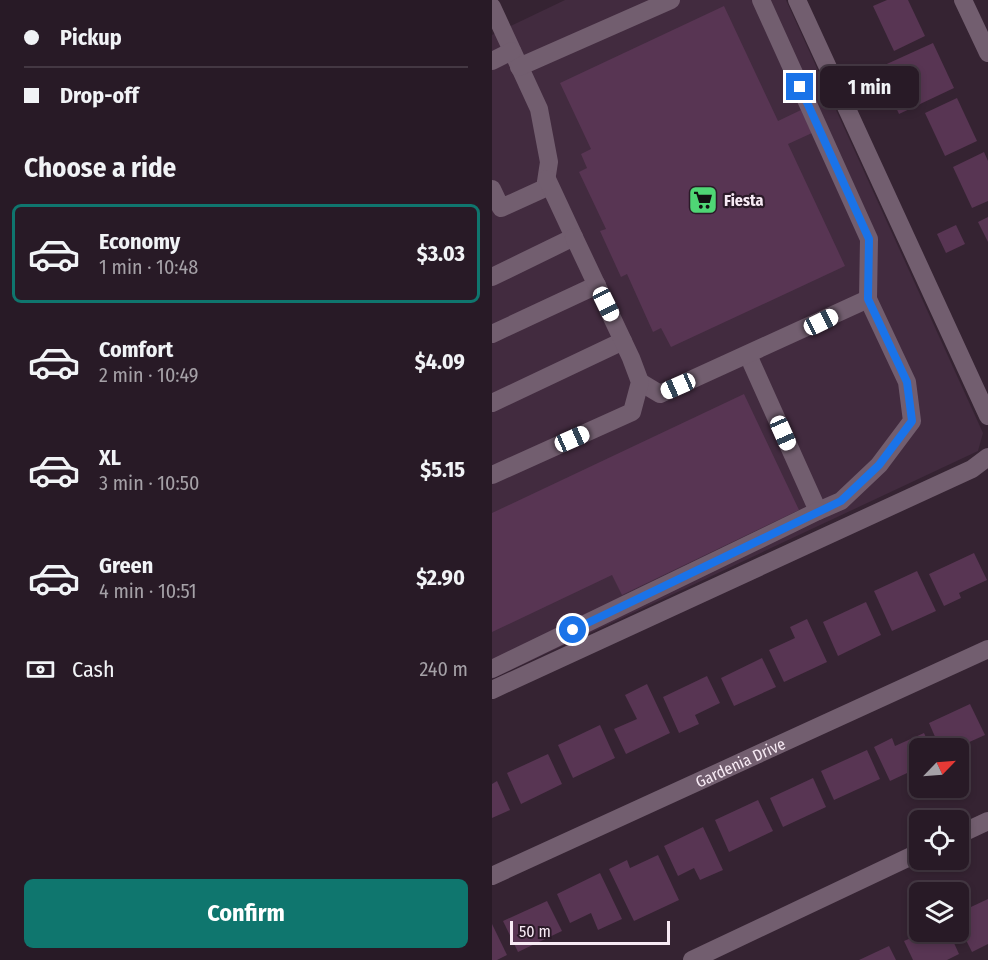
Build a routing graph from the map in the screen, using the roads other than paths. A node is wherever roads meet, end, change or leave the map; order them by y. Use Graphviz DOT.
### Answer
graph roads {
  1 [pos="671,0"];
  2 [pos="761,0"];
  3 [pos="798,0"];
  4 [pos="963,0"];
  5 [pos="492,7"];
  6 [pos="988,53"];
  7 [pos="516,59"];
  8 [pos="492,61"];
  9 [pos="547,178"];
  10 [pos="492,189"];
  11 [pos="574,237"];
  12 [pos="492,277"];
  13 [pos="597,285"];
  14 [pos="868,299"];
  15 [pos="492,334"];
  16 [pos="623,341"];
  17 [pos="748,355"];
  18 [pos="640,382"];
  19 [pos="492,403"];
  20 [pos="988,416"];
  21 [pos="988,458"];
  22 [pos="492,475"];
  23 [pos="818,511"];
  24 [pos="988,649"];
  25 [pos="492,669"];
  26 [pos="492,690"];
  27 [pos="988,822"];
  28 [pos="969,830"];
  29 [pos="909,857"];
  30 [pos="492,876"];
  31 [pos="692,960"];
  1 -- 7 [label="street"];
  2 -- 14 [label="street"];
  3 -- 20 [label="street"];
  4 -- 6 [label="street"];
  5 -- 7 [label="street"];
  7 -- 8 [label="street"];
  7 -- 9 [label="street"];
  9 -- 10 [label="street"];
  9 -- 11 [label="street"];
  11 -- 12 [label="street"];
  11 -- 13 [label="street"];
  13 -- 15 [label="street"];
  13 -- 16 [label="street"];
  14 -- 17 [label="street"];
  14 -- 23 [label="street"];
  16 -- 18 [label="street"];
  16 -- 19 [label="street"];
  17 -- 18 [label="street"];
  17 -- 23 [label="street"];
  18 -- 22 [label="street"];
  21 -- 26 [label="street"];
  23 -- 25 [label="street"];
  24 -- 30 [label="street, Gardenia Drive"];
  27 -- 28 [label="street"];
  29 -- 31 [label="street"];
}
